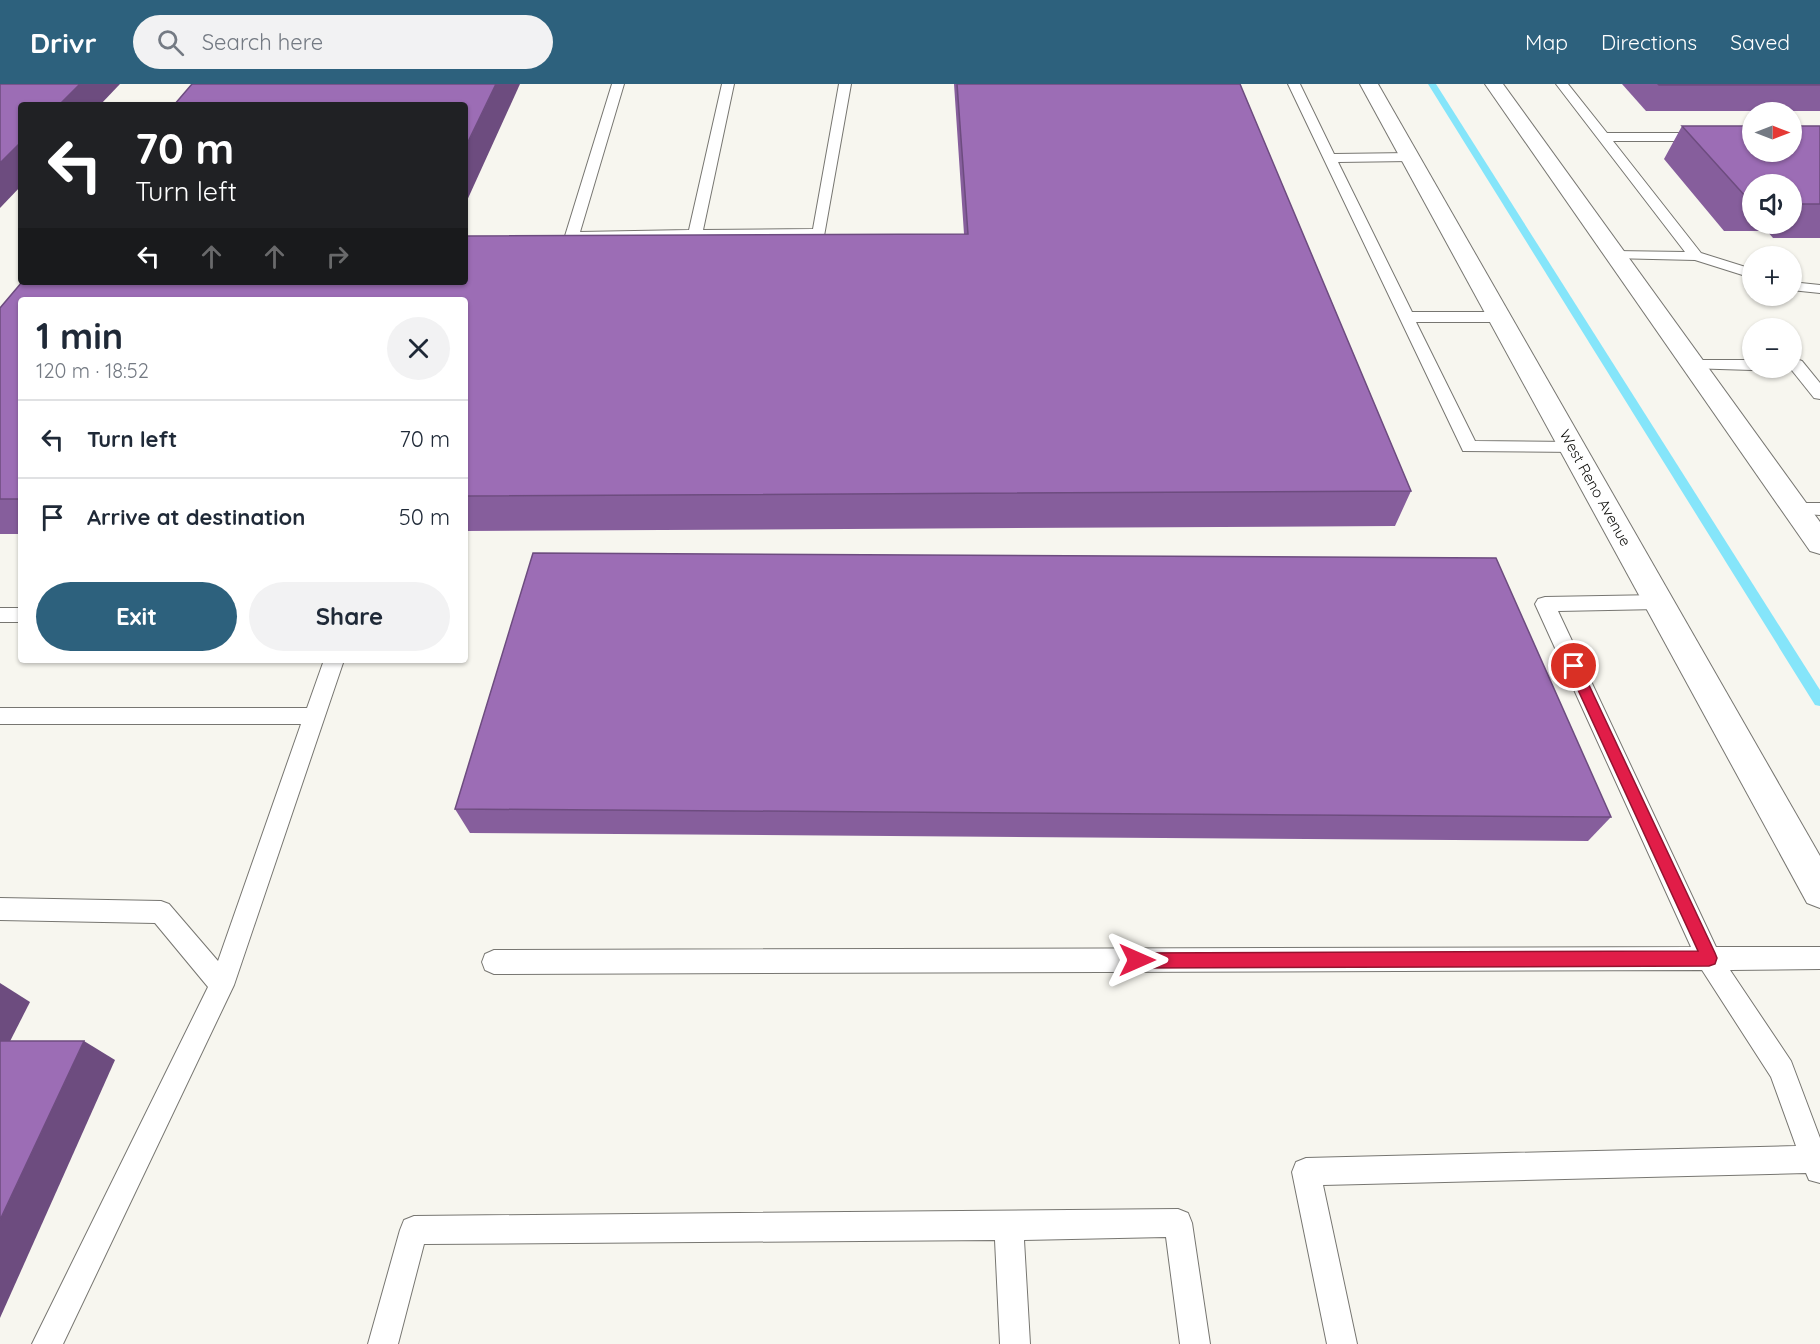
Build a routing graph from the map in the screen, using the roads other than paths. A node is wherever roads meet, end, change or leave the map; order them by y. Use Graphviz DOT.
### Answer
graph roads {
  1 [pos="618,84"];
  2 [pos="728,84"];
  3 [pos="845,84"];
  4 [pos="1294,84"];
  5 [pos="1369,84"];
  6 [pos="1494,84"];
  7 [pos="1562,84"];
  8 [pos="1603,136"];
  9 [pos="1742,137"];
  10 [pos="1410,157"];
  11 [pos="1330,158"];
  12 [pos="695,234"];
  13 [pos="1615,255"];
  14 [pos="1696,256"];
  15 [pos="1742,271"];
  16 [pos="1802,287"];
  17 [pos="1820,289"];
  18 [pos="1499,316"];
  19 [pos="1407,317"];
  20 [pos="1820,363"];
  21 [pos="1742,364"];
  22 [pos="1802,364"];
  23 [pos="1693,365"];
  24 [pos="1802,373"];
  25 [pos="1820,394"];
  26 [pos="1572,448"];
  27 [pos="1795,509"];
  28 [pos="1820,509"];
  29 [pos="1820,544"];
  30 [pos="1659,602"];
  31 [pos="0,615"];
  32 [pos="18,615"];
  33 [pos="333,663"];
  34 [pos="0,716"];
  35 [pos="315,716"];
  36 [pos="1820,891"];
  37 [pos="0,909"];
  38 [pos="1709,958"];
  39 [pos="1820,958"];
  40 [pos="494,962"];
  41 [pos="222,985"];
  42 [pos="1817,1165"];
  43 [pos="1009,1226"];
  44 [pos="47,1344"];
  45 [pos="383,1344"];
  46 [pos="1015,1344"];
  47 [pos="1195,1344"];
  48 [pos="1342,1344"];
  1 -- 12 [label="lane"];
  2 -- 12 [label="lane"];
  3 -- 12 [label="lane"];
  4 -- 11 [label="lane"];
  5 -- 10 [label="main road, West Reno Avenue"];
  6 -- 13 [label="main road"];
  7 -- 8 [label="lane"];
  8 -- 9 [label="lane"];
  8 -- 14 [label="lane"];
  10 -- 11 [label="lane"];
  10 -- 18 [label="main road, West Reno Avenue"];
  11 -- 19 [label="lane"];
  13 -- 14 [label="lane"];
  13 -- 23 [label="main road"];
  14 -- 15 [label="lane"];
  16 -- 17 [label="lane"];
  18 -- 19 [label="lane"];
  18 -- 26 [label="main road, West Reno Avenue"];
  19 -- 26 [label="lane"];
  20 -- 22 [label="lane"];
  21 -- 23 [label="lane"];
  23 -- 27 [label="main road"];
  24 -- 25 [label="lane"];
  26 -- 30 [label="main road, West Reno Avenue"];
  27 -- 28 [label="lane"];
  27 -- 29 [label="main road"];
  30 -- 36 [label="main road, West Reno Avenue"];
  30 -- 38 [label="lane"];
  31 -- 32 [label="lane"];
  33 -- 35 [label="lane"];
  34 -- 35 [label="lane"];
  35 -- 41 [label="lane"];
  37 -- 41 [label="lane"];
  38 -- 39 [label="lane"];
  38 -- 40 [label="lane"];
  38 -- 42 [label="lane"];
  41 -- 44 [label="lane"];
  42 -- 48 [label="lane"];
  43 -- 45 [label="lane"];
  43 -- 46 [label="lane"];
  43 -- 47 [label="lane"];
}
